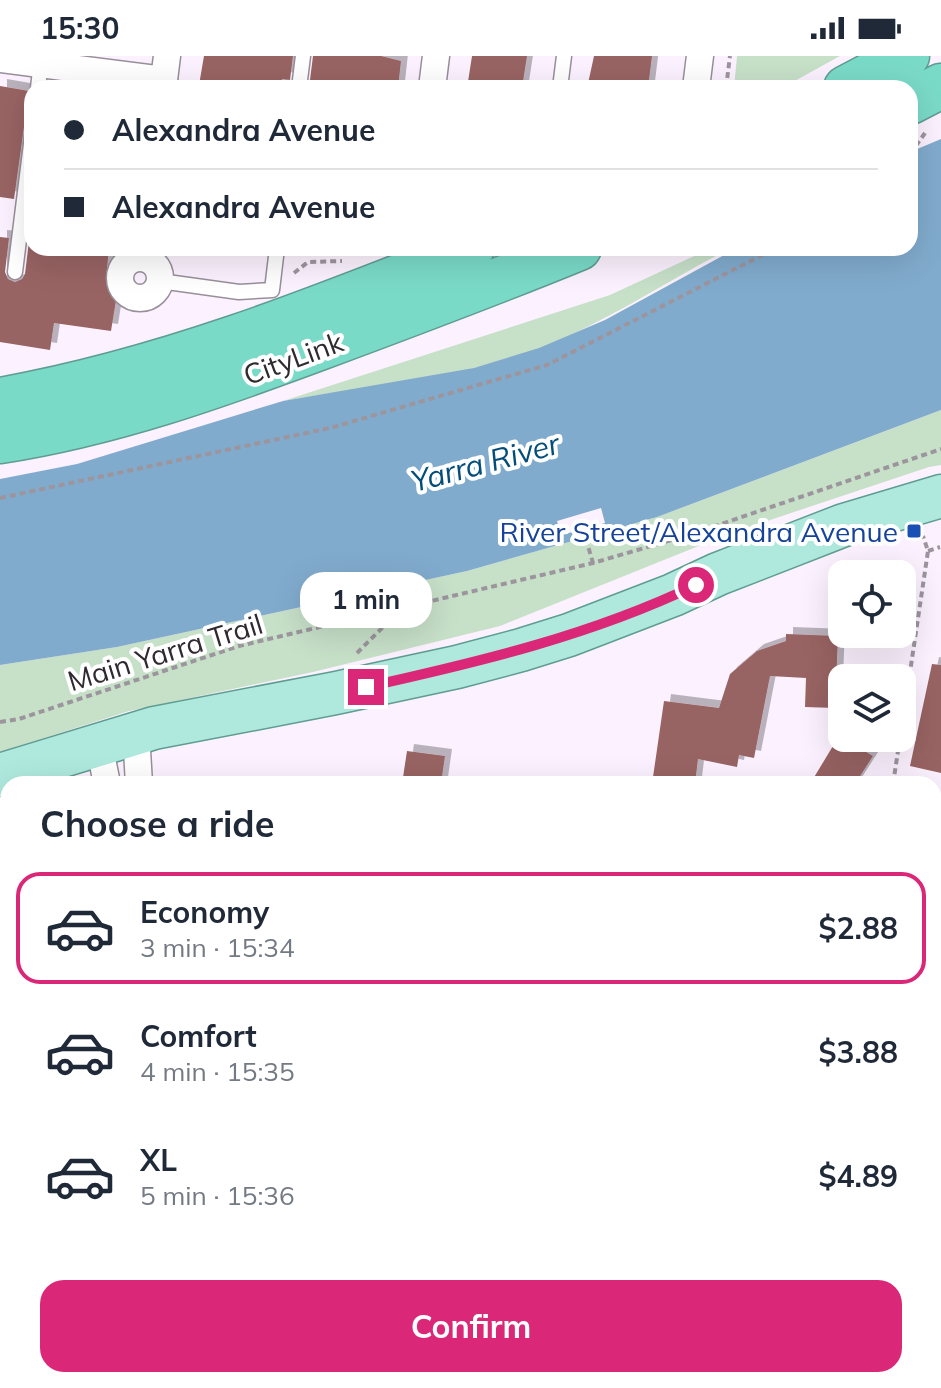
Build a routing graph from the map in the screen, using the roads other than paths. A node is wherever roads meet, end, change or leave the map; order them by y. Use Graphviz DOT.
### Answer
graph roads {
  1 [pos="303,56"];
  2 [pos="436,56"];
  3 [pos="564,56"];
  4 [pos="700,56"];
  5 [pos="907,56"];
  6 [pos="0,59"];
  7 [pos="40,69"];
  8 [pos="165,75"];
  9 [pos="300,80"];
  10 [pos="433,80"];
  11 [pos="561,80"];
  12 [pos="697,80"];
  13 [pos="861,80"];
  14 [pos="941,86"];
  15 [pos="918,117"];
  16 [pos="24,200"];
  17 [pos="138,256"];
  18 [pos="146,256"];
  19 [pos="276,256"];
  20 [pos="451,256"];
  21 [pos="559,256"];
  22 [pos="15,272"];
  23 [pos="160,281"];
  24 [pos="0,400"];
  25 [pos="0,441"];
  26 [pos="941,496"];
  27 [pos="118,738"];
  28 [pos="0,775"];
  29 [pos="109,776"];
  30 [pos="135,776"];
  1 -- 9 [label="lane"];
  2 -- 10 [label="street"];
  3 -- 11 [label="lane"];
  4 -- 12 [label="street"];
  5 -- 13 [label="highway"];
  6 -- 7 [label="street"];
  7 -- 8 [label="street"];
  14 -- 15 [label="highway"];
  16 -- 22 [label="lane"];
  17 -- 23 [label="street"];
  18 -- 23 [label="street"];
  19 -- 23 [label="lane"];
  20 -- 24 [label="highway"];
  21 -- 25 [label="highway, CityLink"];
  26 -- 27 [label="main road"];
  27 -- 28 [label="main road"];
  27 -- 29 [label="street"];
  27 -- 30 [label="street"];
}
